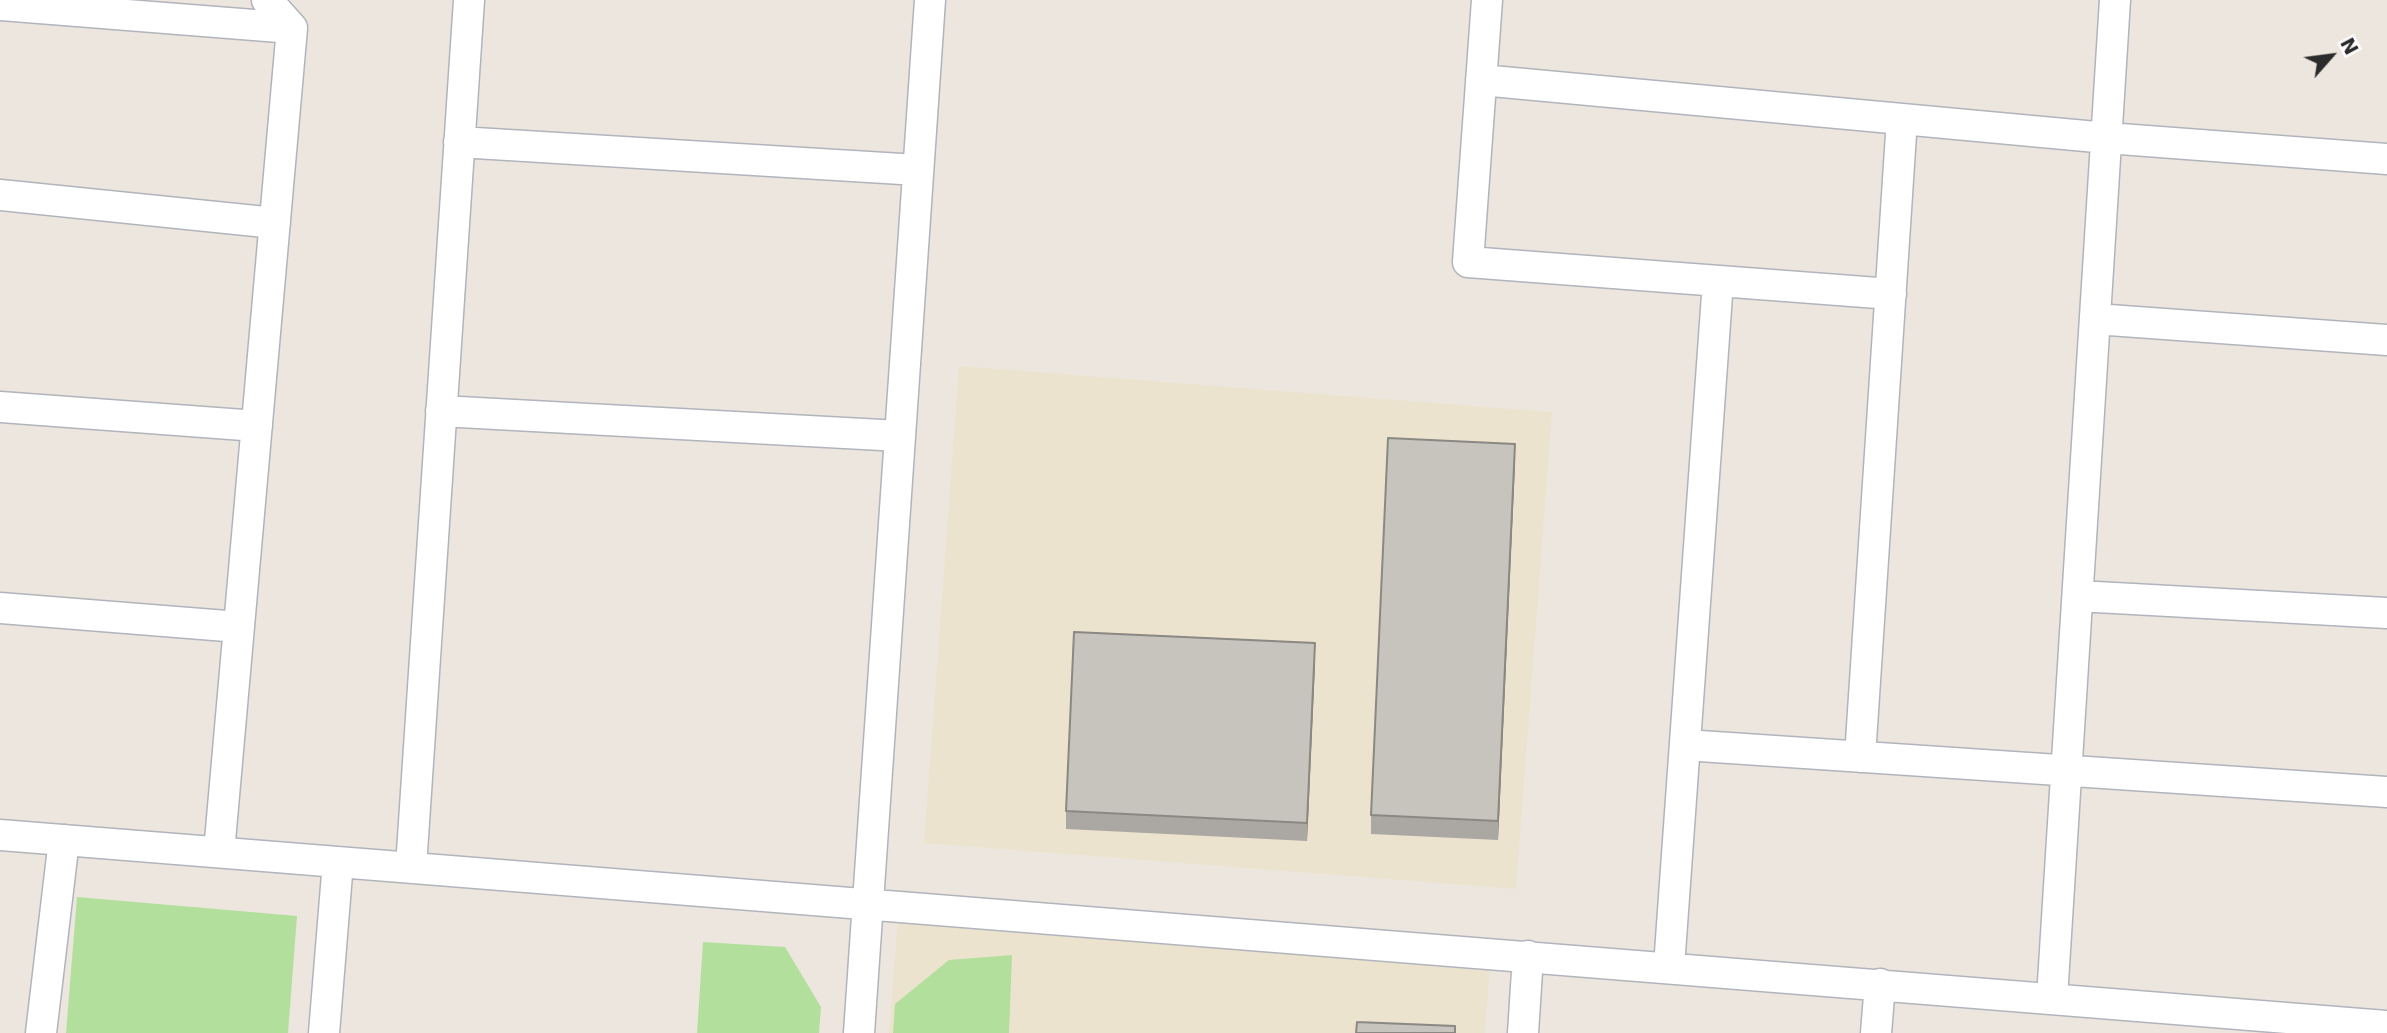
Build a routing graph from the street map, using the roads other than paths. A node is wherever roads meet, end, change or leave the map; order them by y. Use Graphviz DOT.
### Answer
graph roads {
  1 [pos="267,0"];
  2 [pos="469,0"];
  3 [pos="930,0"];
  4 [pos="1487,0"];
  5 [pos="2115,0"];
  6 [pos="0,5"];
  7 [pos="292,28"];
  8 [pos="1481,80"];
  9 [pos="1902,119"];
  10 [pos="2107,138"];
  11 [pos="459,142"];
  12 [pos="2387,159"];
  13 [pos="918,170"];
  14 [pos="0,195"];
  15 [pos="275,223"];
  16 [pos="1718,281"];
  17 [pos="1891,294"];
  18 [pos="2095,319"];
  19 [pos="2387,340"];
  20 [pos="0,407"];
  21 [pos="441,411"];
  22 [pos="257,426"];
  23 [pos="900,436"];
  24 [pos="2078,596"];
  25 [pos="0,608"];
  26 [pos="2387,613"];
  27 [pos="239,627"];
  28 [pos="1685,745"];
  29 [pos="1860,757"];
  30 [pos="2067,770"];
  31 [pos="2387,792"];
  32 [pos="0,835"];
  33 [pos="64,840"];
  34 [pos="219,852"];
  35 [pos="338,862"];
  36 [pos="411,867"];
  37 [pos="867,903"];
  38 [pos="1528,956"];
  39 [pos="1670,967"];
  40 [pos="1880,985"];
  41 [pos="2052,998"];
  42 [pos="2387,1026"];
  43 [pos="41,1033"];
  44 [pos="324,1033"];
  45 [pos="859,1033"];
  46 [pos="1523,1033"];
  47 [pos="1876,1033"];
  1 -- 7 [label="street"];
  2 -- 11 [label="street"];
  3 -- 13 [label="street"];
  4 -- 8 [label="street"];
  5 -- 10 [label="street"];
  6 -- 7 [label="street"];
  7 -- 15 [label="street"];
  8 -- 9 [label="street"];
  8 -- 16 [label="street"];
  9 -- 10 [label="street"];
  9 -- 17 [label="street"];
  10 -- 12 [label="street"];
  10 -- 18 [label="street"];
  11 -- 13 [label="street"];
  11 -- 21 [label="street"];
  13 -- 23 [label="street"];
  14 -- 15 [label="street"];
  15 -- 22 [label="street"];
  16 -- 17 [label="street"];
  16 -- 28 [label="street"];
  17 -- 29 [label="street"];
  18 -- 19 [label="street"];
  18 -- 24 [label="street"];
  20 -- 22 [label="street"];
  21 -- 23 [label="street"];
  21 -- 36 [label="street"];
  22 -- 27 [label="street"];
  23 -- 37 [label="street"];
  24 -- 26 [label="street"];
  24 -- 30 [label="street"];
  25 -- 27 [label="street"];
  27 -- 34 [label="street"];
  28 -- 29 [label="street"];
  28 -- 39 [label="street"];
  29 -- 30 [label="street"];
  30 -- 31 [label="street"];
  30 -- 41 [label="street"];
  32 -- 33 [label="street"];
  33 -- 34 [label="street"];
  33 -- 43 [label="street"];
  34 -- 35 [label="street"];
  35 -- 36 [label="street"];
  35 -- 44 [label="street"];
  36 -- 37 [label="street"];
  37 -- 38 [label="street"];
  37 -- 45 [label="street"];
  38 -- 39 [label="street"];
  38 -- 46 [label="street"];
  39 -- 40 [label="street"];
  40 -- 41 [label="street"];
  40 -- 47 [label="street"];
  41 -- 42 [label="street"];
}
